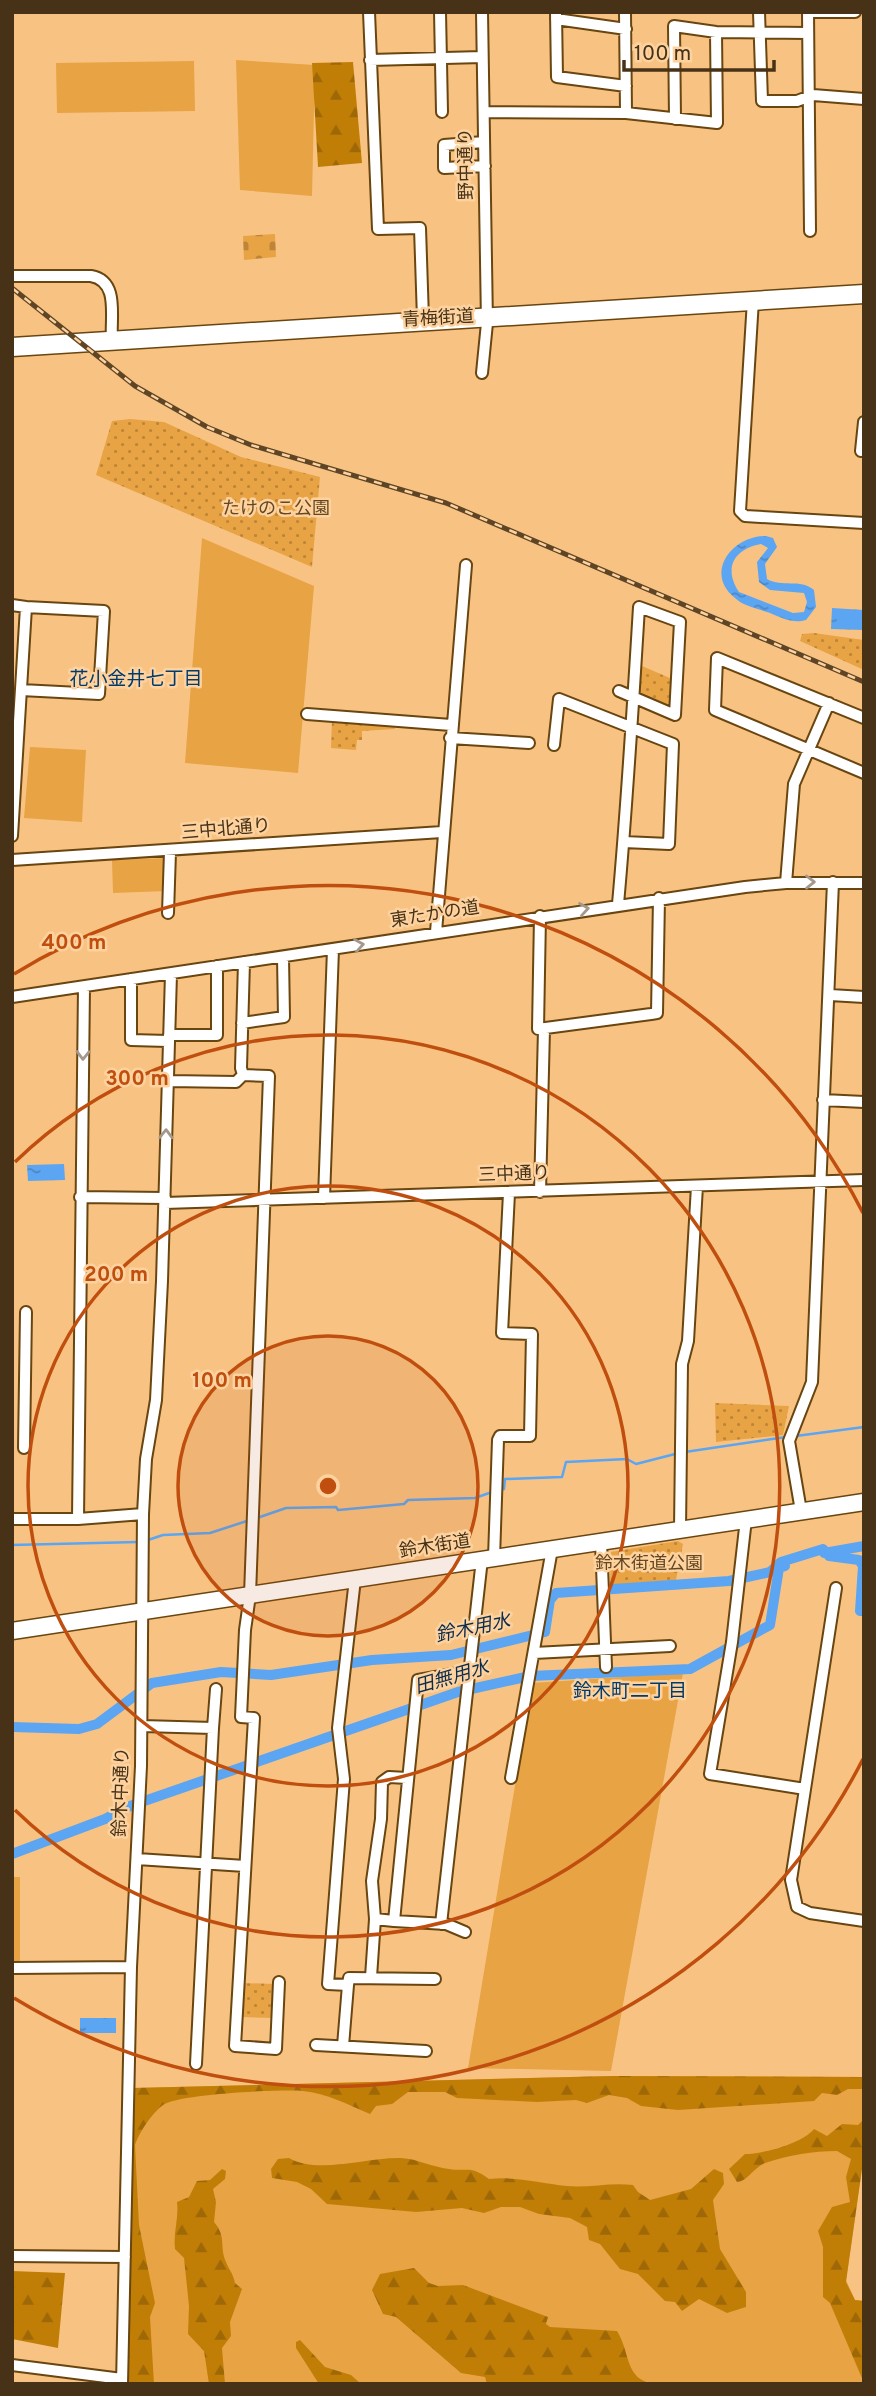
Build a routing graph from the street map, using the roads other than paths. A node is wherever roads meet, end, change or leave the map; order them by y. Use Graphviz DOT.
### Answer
graph roads {
  1 [pos="369,12"];
  2 [pos="440,12"];
  3 [pos="482,12"];
  4 [pos="625,12"];
  5 [pos="758,12"];
  6 [pos="808,12"];
  7 [pos="855,12"];
  8 [pos="556,16"];
  9 [pos="626,29"];
  10 [pos="716,32"];
  11 [pos="758,33"];
  12 [pos="808,33"];
  13 [pos="482,57"];
  14 [pos="440,58"];
  15 [pos="370,61"];
  16 [pos="626,86"];
  17 [pos="808,98"];
  18 [pos="864,99"];
  19 [pos="442,112"];
  20 [pos="484,113"];
  21 [pos="626,113"];
  22 [pos="675,119"];
  23 [pos="484,142"];
  24 [pos="485,166"];
  25 [pos="810,231"];
  26 [pos="12,276"];
  27 [pos="864,294"];
  28 [pos="752,300"];
  29 [pos="487,316"];
  30 [pos="424,320"];
  31 [pos="112,340"];
  32 [pos="12,348"];
  33 [pos="482,373"];
  34 [pos="864,422"];
  35 [pos="861,450"];
  36 [pos="864,523"];
  37 [pos="466,565"];
  38 [pos="12,605"];
  39 [pos="26,607"];
  40 [pos="21,690"];
  41 [pos="619,691"];
  42 [pos="633,697"];
  43 [pos="829,703"];
  44 [pos="307,713"];
  45 [pos="864,718"];
  46 [pos="451,726"];
  47 [pos="632,730"];
  48 [pos="450,738"];
  49 [pos="529,743"];
  50 [pos="554,745"];
  51 [pos="809,751"];
  52 [pos="864,773"];
  53 [pos="442,832"];
  54 [pos="12,835"];
  55 [pos="624,842"];
  56 [pos="170,852"];
  57 [pos="12,860"];
  58 [pos="833,882"];
  59 [pos="786,883"];
  60 [pos="864,883"];
  61 [pos="659,898"];
  62 [pos="618,904"];
  63 [pos="168,913"];
  64 [pos="540,916"];
  65 [pos="436,932"];
  66 [pos="333,949"];
  67 [pos="283,957"];
  68 [pos="244,962"];
  69 [pos="217,966"];
  70 [pos="171,974"];
  71 [pos="131,979"];
  72 [pos="84,987"];
  73 [pos="830,995"];
  74 [pos="12,997"];
  75 [pos="864,997"];
  76 [pos="242,1023"];
  77 [pos="544,1029"];
  78 [pos="168,1038"];
  79 [pos="243,1075"];
  80 [pos="168,1081"];
  81 [pos="823,1100"];
  82 [pos="864,1102"];
  83 [pos="864,1180"];
  84 [pos="821,1181"];
  85 [pos="697,1186"];
  86 [pos="540,1192"];
  87 [pos="509,1193"];
  88 [pos="80,1198"];
  89 [pos="324,1198"];
  90 [pos="165,1200"];
  91 [pos="265,1200"];
  92 [pos="26,1312"];
  93 [pos="24,1448"];
  94 [pos="864,1502"];
  95 [pos="801,1510"];
  96 [pos="144,1514"];
  97 [pos="12,1519"];
  98 [pos="78,1519"];
  99 [pos="746,1519"];
  100 [pos="680,1529"];
  101 [pos="601,1542"];
  102 [pos="552,1549"];
  103 [pos="488,1558"];
  104 [pos="355,1579"];
  105 [pos="836,1588"];
  106 [pos="250,1595"];
  107 [pos="144,1611"];
  108 [pos="12,1631"];
  109 [pos="670,1646"];
  110 [pos="606,1650"];
  111 [pos="534,1653"];
  112 [pos="606,1667"];
  113 [pos="470,1671"];
  114 [pos="216,1689"];
  115 [pos="142,1726"];
  116 [pos="214,1728"];
  117 [pos="407,1778"];
  118 [pos="511,1778"];
  119 [pos="805,1789"];
  120 [pos="137,1859"];
  121 [pos="208,1865"];
  122 [pos="245,1866"];
  123 [pos="375,1919"];
  124 [pos="394,1921"];
  125 [pos="864,1921"];
  126 [pos="441,1924"];
  127 [pos="465,1932"];
  128 [pos="131,1967"];
  129 [pos="12,1968"];
  130 [pos="371,1977"];
  131 [pos="435,1979"];
  132 [pos="279,1982"];
  133 [pos="348,1986"];
  134 [pos="316,2045"];
  135 [pos="342,2046"];
  136 [pos="426,2051"];
  137 [pos="196,2064"];
  138 [pos="12,2256"];
  139 [pos="125,2257"];
  140 [pos="12,2365"];
  141 [pos="122,2381"];
  1 -- 15 [label="street"];
  2 -- 14 [label="street"];
  3 -- 13 [label="street, 野中通り"];
  4 -- 9 [label="street"];
  5 -- 11 [label="street"];
  6 -- 7 [label="street"];
  6 -- 12 [label="street"];
  8 -- 9 [label="street"];
  8 -- 16 [label="street"];
  9 -- 16 [label="street"];
  10 -- 11 [label="street"];
  10 -- 22 [label="street"];
  10 -- 22 [label="street"];
  11 -- 12 [label="street"];
  11 -- 17 [label="street"];
  12 -- 17 [label="street"];
  13 -- 14 [label="street"];
  13 -- 20 [label="street, 野中通り"];
  14 -- 15 [label="street"];
  14 -- 19 [label="street"];
  15 -- 30 [label="street"];
  16 -- 21 [label="street"];
  17 -- 18 [label="street"];
  17 -- 25 [label="street"];
  20 -- 21 [label="street"];
  20 -- 23 [label="street, 野中通り"];
  21 -- 22 [label="street"];
  23 -- 24 [label="street, 野中通り"];
  23 -- 24 [label="street"];
  24 -- 29 [label="street, 野中通り"];
  26 -- 31 [label="street"];
  27 -- 28 [label="main road, 青梅街道"];
  28 -- 29 [label="main road, 青梅街道"];
  28 -- 36 [label="street"];
  29 -- 30 [label="main road, 青梅街道"];
  29 -- 33 [label="street, 野中通り"];
  30 -- 31 [label="main road, 青梅街道"];
  31 -- 32 [label="main road, 青梅街道"];
  34 -- 35 [label="street"];
  37 -- 46 [label="street"];
  38 -- 39 [label="street"];
  39 -- 40 [label="street"];
  39 -- 40 [label="street"];
  40 -- 54 [label="street"];
  41 -- 42 [label="street"];
  42 -- 42 [label="street"];
  42 -- 47 [label="street"];
  43 -- 45 [label="street"];
  43 -- 51 [label="street"];
  43 -- 51 [label="street"];
  44 -- 46 [label="street"];
  46 -- 48 [label="street"];
  47 -- 50 [label="street"];
  47 -- 55 [label="street"];
  47 -- 55 [label="street"];
  48 -- 49 [label="street"];
  48 -- 53 [label="street"];
  51 -- 52 [label="street"];
  51 -- 59 [label="street"];
  53 -- 56 [label="street, 三中北通り"];
  53 -- 65 [label="street"];
  55 -- 62 [label="street"];
  56 -- 57 [label="street, 三中北通り"];
  56 -- 63 [label="street"];
  59 -- 58 [label="street, 東たかの道, one-way"];
  58 -- 60 [label="street, 東たかの道"];
  58 -- 73 [label="street"];
  59 -- 61 [label="street, 東たかの道"];
  61 -- 62 [label="street, 東たかの道"];
  61 -- 77 [label="street"];
  64 -- 62 [label="street, 東たかの道, one-way"];
  64 -- 65 [label="street, 東たかの道"];
  64 -- 77 [label="street"];
  66 -- 65 [label="street, 東たかの道, one-way"];
  66 -- 67 [label="street, 東たかの道"];
  66 -- 89 [label="street"];
  67 -- 68 [label="street, 東たかの道"];
  67 -- 76 [label="street"];
  68 -- 69 [label="street, 東たかの道"];
  68 -- 76 [label="street"];
  69 -- 70 [label="street, 東たかの道"];
  69 -- 78 [label="street"];
  70 -- 71 [label="street, 東たかの道"];
  70 -- 78 [label="street, 鈴木中通り"];
  71 -- 72 [label="street, 東たかの道"];
  71 -- 78 [label="street"];
  72 -- 74 [label="street, 東たかの道"];
  72 -- 88 [label="street, one-way"];
  73 -- 75 [label="street"];
  73 -- 81 [label="street"];
  76 -- 79 [label="street"];
  77 -- 86 [label="street"];
  78 -- 80 [label="street, 鈴木中通り"];
  79 -- 80 [label="street"];
  79 -- 91 [label="street"];
  90 -- 80 [label="street, 鈴木中通り, one-way"];
  81 -- 82 [label="street"];
  81 -- 84 [label="street"];
  83 -- 84 [label="street, 三中通り"];
  84 -- 85 [label="street, 三中通り"];
  84 -- 95 [label="street"];
  85 -- 86 [label="street, 三中通り"];
  85 -- 100 [label="street"];
  86 -- 87 [label="street, 三中通り"];
  87 -- 89 [label="street, 三中通り"];
  87 -- 103 [label="street"];
  88 -- 90 [label="street, 三中通り"];
  88 -- 98 [label="street"];
  89 -- 91 [label="street, 三中通り"];
  90 -- 91 [label="street, 三中通り"];
  90 -- 96 [label="street, 鈴木中通り"];
  91 -- 106 [label="street"];
  92 -- 93 [label="street"];
  94 -- 95 [label="main road, 鈴木街道"];
  95 -- 99 [label="main road, 鈴木街道"];
  96 -- 98 [label="street"];
  96 -- 107 [label="street, 鈴木中通り"];
  97 -- 98 [label="street"];
  99 -- 100 [label="main road, 鈴木街道"];
  99 -- 119 [label="street"];
  100 -- 101 [label="main road, 鈴木街道"];
  101 -- 102 [label="main road, 鈴木街道"];
  101 -- 110 [label="street"];
  102 -- 103 [label="main road, 鈴木街道"];
  102 -- 111 [label="street"];
  103 -- 104 [label="main road, 鈴木街道"];
  103 -- 113 [label="street"];
  104 -- 106 [label="main road, 鈴木街道"];
  104 -- 133 [label="street"];
  105 -- 119 [label="street"];
  106 -- 107 [label="main road, 鈴木街道"];
  106 -- 122 [label="street"];
  107 -- 108 [label="main road, 鈴木街道"];
  107 -- 115 [label="street, 鈴木中通り"];
  109 -- 110 [label="street"];
  110 -- 111 [label="street"];
  110 -- 112 [label="street"];
  111 -- 118 [label="street"];
  113 -- 117 [label="street"];
  113 -- 126 [label="street"];
  114 -- 116 [label="street"];
  115 -- 116 [label="street"];
  115 -- 120 [label="street, 鈴木中通り"];
  116 -- 121 [label="street"];
  117 -- 123 [label="street"];
  117 -- 124 [label="street"];
  119 -- 125 [label="street"];
  120 -- 121 [label="street"];
  120 -- 128 [label="street, 鈴木中通り"];
  121 -- 122 [label="street"];
  121 -- 137 [label="street"];
  122 -- 132 [label="street"];
  123 -- 124 [label="street"];
  123 -- 130 [label="street"];
  124 -- 126 [label="street"];
  126 -- 127 [label="street"];
  128 -- 129 [label="street"];
  128 -- 139 [label="street, 鈴木中通り"];
  130 -- 131 [label="street"];
  130 -- 133 [label="street"];
  133 -- 135 [label="street"];
  134 -- 135 [label="street"];
  135 -- 136 [label="street"];
  138 -- 139 [label="street"];
  139 -- 141 [label="street, 鈴木中通り"];
  140 -- 141 [label="street"];
}
